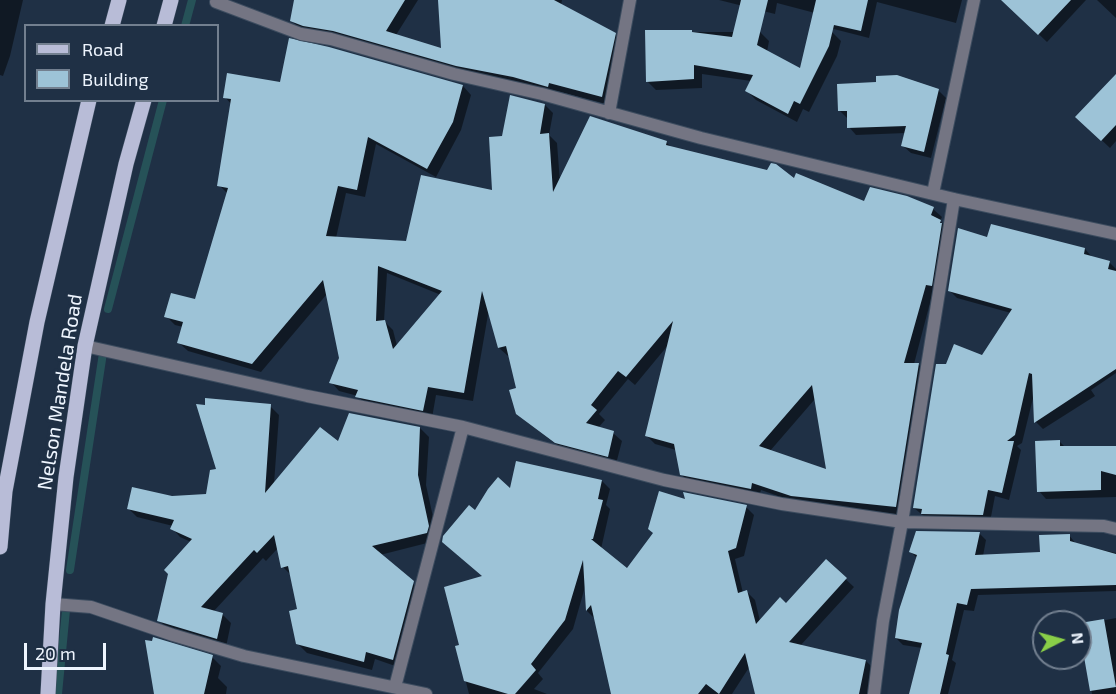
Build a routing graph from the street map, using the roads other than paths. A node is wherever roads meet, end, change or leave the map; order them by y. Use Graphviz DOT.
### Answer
graph roads {
  1 [pos="119,0"];
  2 [pos="171,0"];
  3 [pos="630,0"];
  4 [pos="974,0"];
  5 [pos="216,2"];
  6 [pos="112,24"];
  7 [pos="165,24"];
  8 [pos="88,102"];
  9 [pos="143,102"];
  10 [pos="609,113"];
  11 [pos="933,193"];
  12 [pos="954,199"];
  13 [pos="1116,234"];
  14 [pos="85,346"];
  15 [pos="463,427"];
  16 [pos="902,522"];
  17 [pos="1116,529"];
  18 [pos="0,547"];
  19 [pos="53,604"];
  20 [pos="395,687"];
  21 [pos="48,694"];
  22 [pos="426,694"];
  23 [pos="874,694"];
  1 -- 6 [label="main road"];
  2 -- 7 [label="main road"];
  3 -- 10 [label="street"];
  4 -- 11 [label="street"];
  5 -- 10 [label="street"];
  8 -- 18 [label="main road, Nelson Mandela Road"];
  9 -- 14 [label="main road, Nelson Mandela Road"];
  10 -- 11 [label="street"];
  11 -- 12 [label="street"];
  12 -- 13 [label="street"];
  12 -- 16 [label="street"];
  14 -- 15 [label="street"];
  14 -- 19 [label="main road, Nelson Mandela Road"];
  15 -- 16 [label="street"];
  15 -- 20 [label="street"];
  16 -- 17 [label="street"];
  16 -- 23 [label="street"];
  19 -- 20 [label="street"];
  19 -- 21 [label="main road, Nelson Mandela Road"];
  20 -- 22 [label="street"];
}
